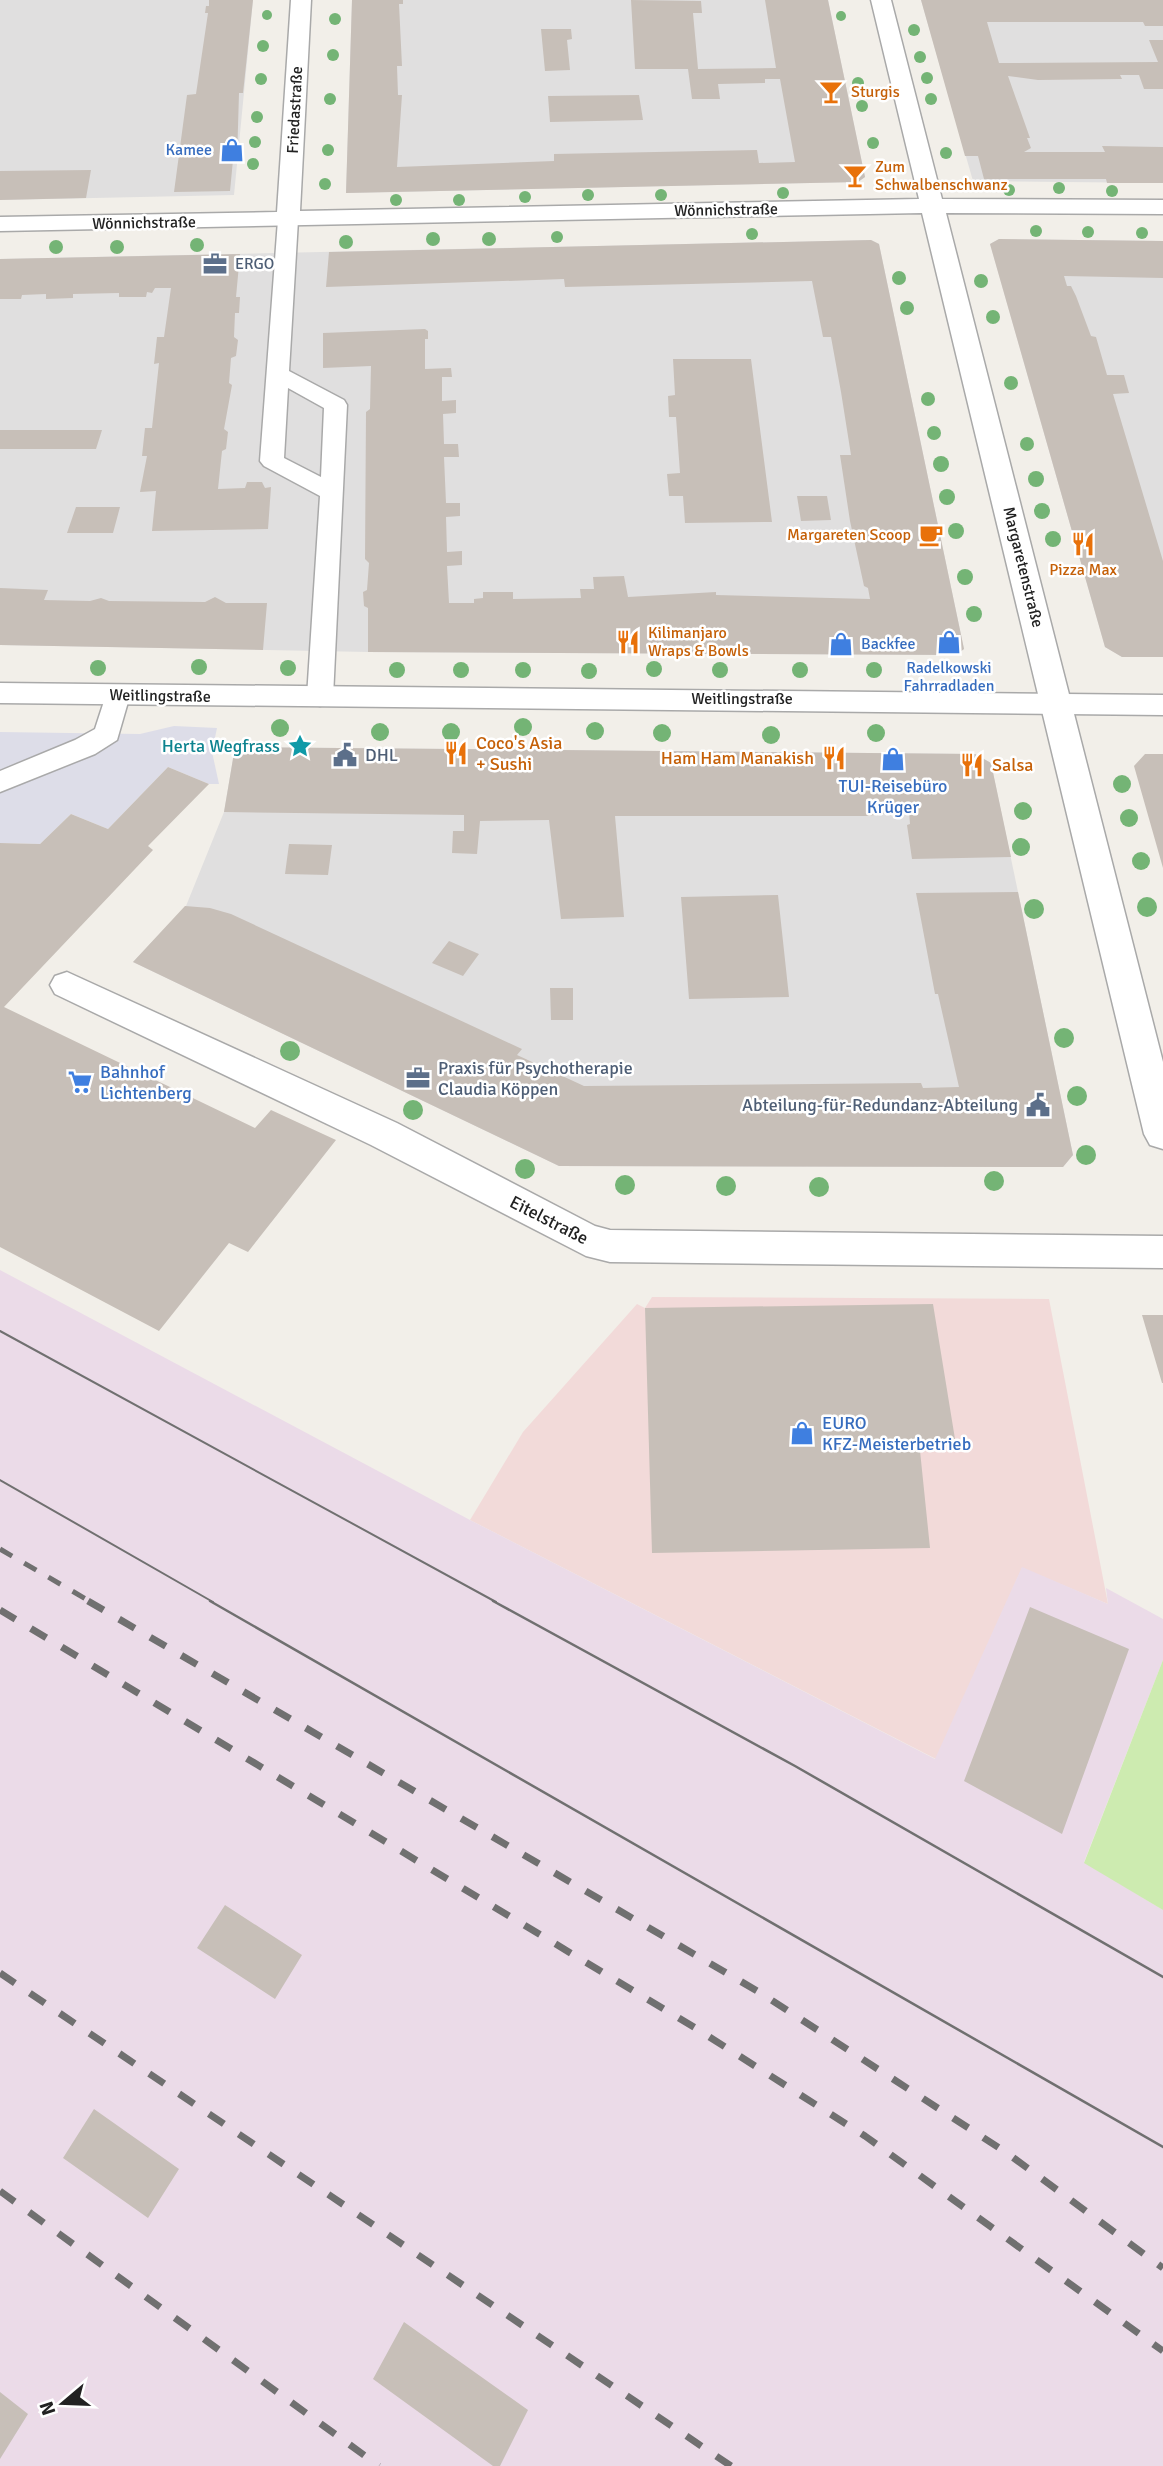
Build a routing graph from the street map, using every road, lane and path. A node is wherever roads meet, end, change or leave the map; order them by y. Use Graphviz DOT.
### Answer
graph roads {
  1 [pos="301,0"];
  2 [pos="881,0"];
  3 [pos="932,206"];
  4 [pos="1163,207"];
  5 [pos="288,220"];
  6 [pos="0,224"];
  7 [pos="278,374"];
  8 [pos="332,493"];
  9 [pos="0,693"];
  10 [pos="117,695"];
  11 [pos="320,697"];
  12 [pos="1058,704"];
  13 [pos="1163,705"];
  14 [pos="0,782"];
  15 [pos="66,985"];
  16 [pos="1163,1134"];
  17 [pos="1163,1252"];
  1 -- 5 [label="street, Friedastraße"];
  2 -- 3 [label="street, Margaretenstraße"];
  3 -- 4 [label="street, Wönnichstraße"];
  3 -- 5 [label="street, Wönnichstraße"];
  3 -- 12 [label="street, Margaretenstraße"];
  5 -- 6 [label="street, Wönnichstraße"];
  5 -- 7 [label="lane"];
  7 -- 8 [label="lane"];
  7 -- 8 [label="lane"];
  8 -- 11 [label="lane"];
  9 -- 10 [label="street, Weitlingstraße"];
  10 -- 11 [label="street, Weitlingstraße"];
  10 -- 14 [label="lane"];
  11 -- 12 [label="street, Weitlingstraße"];
  12 -- 13 [label="street, Weitlingstraße"];
  12 -- 16 [label="street, Margaretenstraße"];
  15 -- 17 [label="street, Eitelstraße"];
}
